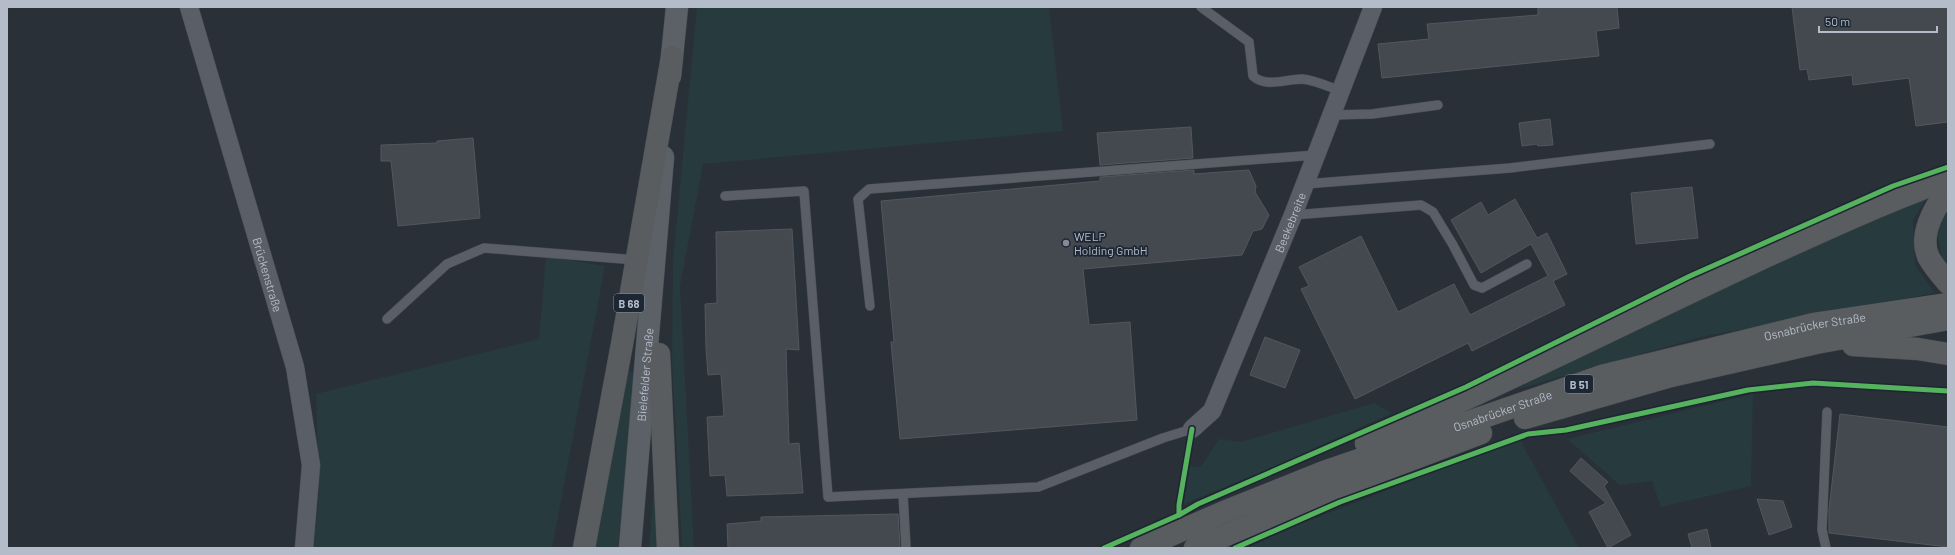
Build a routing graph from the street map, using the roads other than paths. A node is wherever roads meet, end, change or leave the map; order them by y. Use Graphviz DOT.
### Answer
graph roads {
  1 [pos="189,7"];
  2 [pos="677,7"];
  3 [pos="1201,7"];
  4 [pos="1373,7"];
  5 [pos="672,57"];
  6 [pos="1341,92"];
  7 [pos="1438,105"];
  8 [pos="1332,115"];
  9 [pos="1710,144"];
  10 [pos="1316,155"];
  11 [pos="1948,179"];
  12 [pos="1305,184"];
  13 [pos="1948,191"];
  14 [pos="725,196"];
  15 [pos="1293,215"];
  16 [pos="637,260"];
  17 [pos="1527,264"];
  18 [pos="1948,283"];
  19 [pos="1948,304"];
  20 [pos="870,306"];
  21 [pos="388,319"];
  22 [pos="1948,319"];
  23 [pos="1816,343"];
  24 [pos="659,354"];
  25 [pos="1948,354"];
  26 [pos="1827,412"];
  27 [pos="1192,429"];
  28 [pos="903,494"];
  29 [pos="1224,512"];
  30 [pos="304,548"];
  31 [pos="584,548"];
  32 [pos="630,548"];
  33 [pos="639,548"];
  34 [pos="668,548"];
  35 [pos="906,548"];
  36 [pos="1141,548"];
  37 [pos="1195,548"];
  38 [pos="1826,548"];
  1 -- 30 [label="street, Brückenstraße"];
  2 -- 5 [label="main road, Bielefelder Straße / B 68"];
  3 -- 6 [label="lane"];
  4 -- 6 [label="street, Beekebreite"];
  5 -- 16 [label="highway, B 68"];
  5 -- 24 [label="main road, Bielefelder Straße / B 68"];
  5 -- 32 [label="main road, Bielefelder Straße / B 68"];
  6 -- 8 [label="street, Beekebreite"];
  7 -- 8 [label="lane"];
  8 -- 10 [label="street, Beekebreite"];
  9 -- 12 [label="lane"];
  10 -- 12 [label="street, Beekebreite"];
  10 -- 20 [label="lane"];
  11 -- 29 [label="highway"];
  12 -- 15 [label="street, Beekebreite"];
  13 -- 18 [label="highway"];
  14 -- 28 [label="lane"];
  15 -- 17 [label="lane"];
  15 -- 27 [label="street, Beekebreite"];
  16 -- 21 [label="lane"];
  16 -- 31 [label="highway, B 68"];
  19 -- 29 [label="highway, Osnabrücker Straße / B 51"];
  22 -- 23 [label="highway, Osnabrücker Straße / B 51"];
  23 -- 25 [label="highway"];
  23 -- 37 [label="highway, Osnabrücker Straße / B 51"];
  24 -- 33 [label="main road, Bielefelder Straße / B 68"];
  24 -- 34 [label="highway, B 68"];
  26 -- 38 [label="lane"];
  27 -- 28 [label="lane"];
  28 -- 35 [label="lane"];
  29 -- 36 [label="highway, Osnabrücker Straße / B 51"];
}
